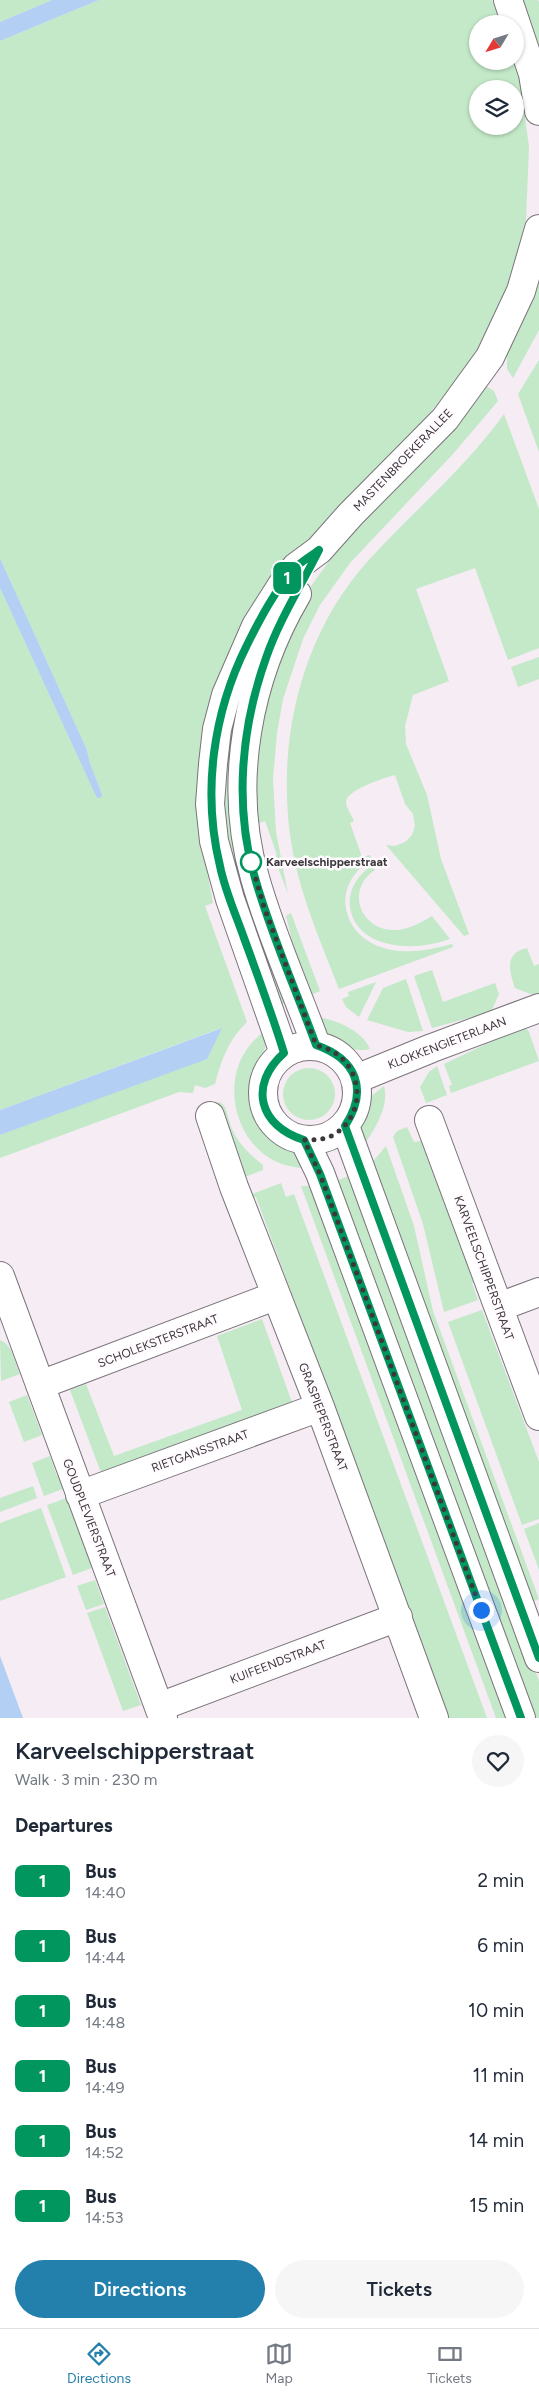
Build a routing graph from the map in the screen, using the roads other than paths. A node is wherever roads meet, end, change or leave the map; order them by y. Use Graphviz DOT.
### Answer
graph roads {
  1 [pos="508,0"];
  2 [pos="539,111"];
  3 [pos="539,228"];
  4 [pos="319,550"];
  5 [pos="539,1008"];
  6 [pos="316,1045"];
  7 [pos="284,1053"];
  8 [pos="356,1079"];
  9 [pos="210,1116"];
  10 [pos="429,1120"];
  11 [pos="345,1126"];
  12 [pos="304,1140"];
  13 [pos="0,1276"];
  14 [pos="539,1292"];
  15 [pos="276,1296"];
  16 [pos="499,1307"];
  17 [pos="8,1320"];
  18 [pos="40,1385"];
  19 [pos="320,1407"];
  20 [pos="539,1416"];
  21 [pos="80,1495"];
  22 [pos="398,1617"];
  23 [pos="539,1658"];
  24 [pos="161,1712"];
  25 [pos="434,1718"];
  26 [pos="521,1718"];
  1 -- 2 [label="main road"];
  3 -- 4 [label="main road, MASTENBROEKERALLEE"];
  4 -- 6 [label="main road, MASTENBROEKERALLEE"];
  4 -- 7 [label="main road, MASTENBROEKERALLEE"];
  5 -- 8 [label="main road, KLOKKENGIETERLAAN"];
  6 -- 7 [label="main road"];
  6 -- 8 [label="main road"];
  7 -- 12 [label="main road"];
  8 -- 11 [label="main road"];
  9 -- 15 [label="main road, GRASPIEPERSTRAAT"];
  10 -- 16 [label="main road, KARVEELSCHIPPERSTRAAT"];
  11 -- 12 [label="main road"];
  11 -- 23 [label="main road"];
  12 -- 26 [label="main road"];
  13 -- 17 [label="main road, GOUDPLEVIERSTRAAT"];
  14 -- 16 [label="main road"];
  15 -- 18 [label="main road, SCHOLEKSTERSTRAAT"];
  15 -- 19 [label="main road, GRASPIEPERSTRAAT"];
  16 -- 20 [label="main road, KARVEELSCHIPPERSTRAAT"];
  17 -- 18 [label="main road, GOUDPLEVIERSTRAAT"];
  18 -- 21 [label="main road, GOUDPLEVIERSTRAAT"];
  19 -- 21 [label="main road, RIETGANSSTRAAT"];
  19 -- 22 [label="main road, GRASPIEPERSTRAAT"];
  21 -- 24 [label="main road, GOUDPLEVIERSTRAAT"];
  22 -- 24 [label="main road, KUIFEENDSTRAAT"];
  22 -- 25 [label="main road, GRASPIEPERSTRAAT"];
}
